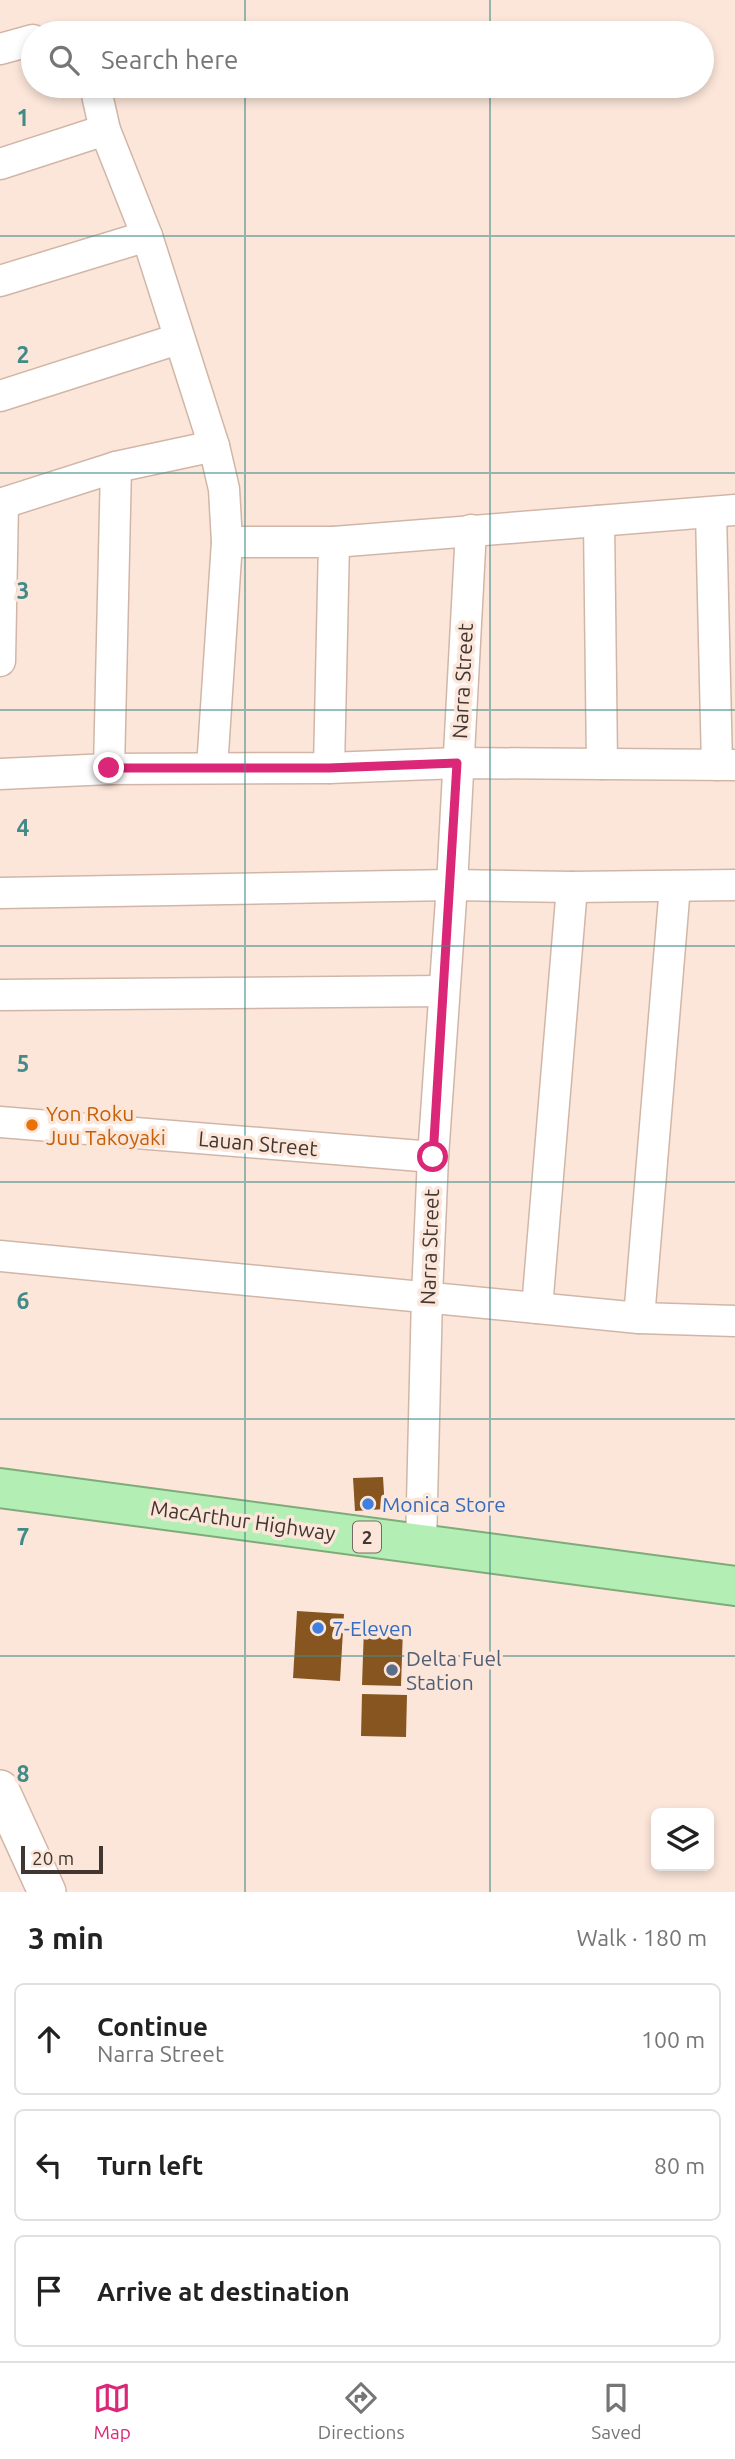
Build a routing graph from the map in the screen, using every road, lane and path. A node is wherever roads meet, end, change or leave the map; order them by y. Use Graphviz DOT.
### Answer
graph roads {
  1 [pos="21,43"];
  2 [pos="0,49"];
  3 [pos="97,98"];
  4 [pos="104,130"];
  5 [pos="0,164"];
  6 [pos="147,236"];
  7 [pos="0,281"];
  8 [pos="178,339"];
  9 [pos="0,396"];
  10 [pos="215,446"];
  11 [pos="116,467"];
  12 [pos="2,503"];
  13 [pos="723,512"];
  14 [pos="599,521"];
  15 [pos="471,530"];
  16 [pos="227,542"];
  17 [pos="334,542"];
  18 [pos="0,661"];
  19 [pos="457,763"];
  20 [pos="602,764"];
  21 [pos="726,765"];
  22 [pos="109,768"];
  23 [pos="212,768"];
  24 [pos="329,768"];
  25 [pos="0,774"];
  26 [pos="452,885"];
  27 [pos="735,885"];
  28 [pos="675,886"];
  29 [pos="572,887"];
  30 [pos="0,893"];
  31 [pos="443,991"];
  32 [pos="0,995"];
  33 [pos="0,1122"];
  34 [pos="433,1157"];
  35 [pos="0,1256"];
  36 [pos="427,1296"];
  37 [pos="537,1308"];
  38 [pos="639,1318"];
  39 [pos="735,1321"];
  40 [pos="0,1488"];
  41 [pos="421,1544"];
  42 [pos="735,1586"];
  43 [pos="0,1789"];
  44 [pos="47,1892"];
  1 -- 2 [label="street"];
  3 -- 4 [label="street"];
  4 -- 5 [label="street"];
  4 -- 6 [label="street"];
  6 -- 7 [label="street"];
  6 -- 8 [label="street"];
  8 -- 9 [label="street"];
  8 -- 10 [label="street"];
  10 -- 11 [label="street"];
  10 -- 16 [label="street"];
  11 -- 12 [label="street"];
  11 -- 22 [label="street"];
  12 -- 18 [label="street"];
  13 -- 14 [label="street"];
  13 -- 21 [label="street"];
  14 -- 15 [label="street"];
  14 -- 20 [label="street"];
  15 -- 17 [label="street"];
  15 -- 19 [label="street, Narra Street"];
  16 -- 17 [label="street"];
  16 -- 23 [label="street"];
  17 -- 24 [label="street"];
  19 -- 20 [label="street"];
  19 -- 24 [label="street"];
  19 -- 26 [label="street, Narra Street"];
  20 -- 21 [label="street"];
  22 -- 23 [label="street"];
  22 -- 25 [label="street"];
  23 -- 24 [label="street"];
  26 -- 29 [label="street"];
  26 -- 30 [label="street"];
  26 -- 31 [label="street, Narra Street"];
  27 -- 28 [label="street"];
  28 -- 29 [label="street"];
  28 -- 38 [label="street"];
  29 -- 37 [label="street"];
  31 -- 32 [label="street"];
  31 -- 34 [label="street, Narra Street"];
  33 -- 34 [label="street, Lauan Street"];
  34 -- 36 [label="street, Narra Street"];
  35 -- 36 [label="street"];
  36 -- 37 [label="street"];
  36 -- 41 [label="street, Narra Street"];
  37 -- 38 [label="street"];
  38 -- 39 [label="street"];
  40 -- 41 [label="highway, MacArthur Highway / 2"];
  41 -- 42 [label="highway, MacArthur Highway / 2"];
  43 -- 44 [label="street"];
}
